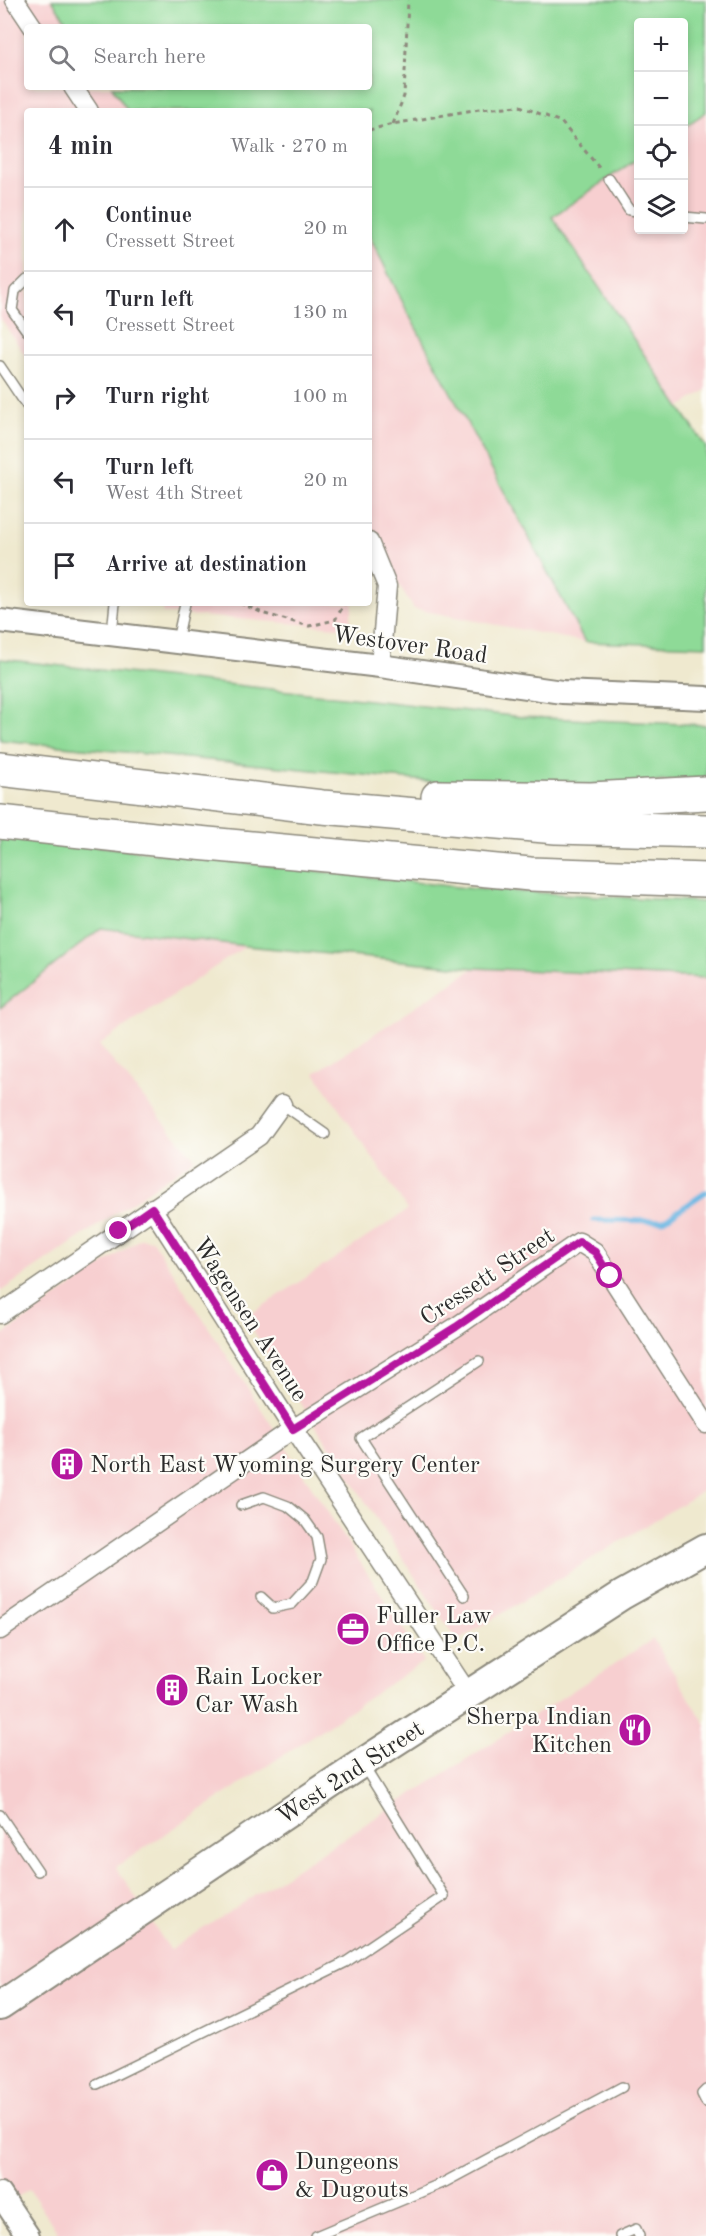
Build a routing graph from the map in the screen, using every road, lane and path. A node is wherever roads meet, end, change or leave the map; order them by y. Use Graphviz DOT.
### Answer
graph roads {
  1 [pos="15,0"];
  2 [pos="408,0"];
  3 [pos="31,24"];
  4 [pos="75,90"];
  5 [pos="87,108"];
  6 [pos="393,124"];
  7 [pos="372,129"];
  8 [pos="609,179"];
  9 [pos="634,210"];
  10 [pos="688,217"];
  11 [pos="706,219"];
  12 [pos="24,282"];
  13 [pos="24,327"];
  14 [pos="0,366"];
  15 [pos="24,402"];
  16 [pos="372,549"];
  17 [pos="116,606"];
  18 [pos="184,606"];
  19 [pos="247,606"];
  20 [pos="343,606"];
  21 [pos="0,621"];
  22 [pos="112,633"];
  23 [pos="177,641"];
  24 [pos="380,666"];
  25 [pos="706,698"];
  26 [pos="0,769"];
  27 [pos="103,782"];
  28 [pos="706,793"];
  29 [pos="0,822"];
  30 [pos="706,831"];
  31 [pos="530,874"];
  32 [pos="706,880"];
  33 [pos="706,891"];
  34 [pos="282,1104"];
  35 [pos="325,1134"];
  36 [pos="152,1208"];
  37 [pos="0,1314"];
  38 [pos="479,1361"];
  39 [pos="706,1424"];
  40 [pos="293,1429"];
  41 [pos="241,1505"];
  42 [pos="706,1548"];
  43 [pos="464,1596"];
  44 [pos="261,1597"];
  45 [pos="0,1630"];
  46 [pos="469,1695"];
  47 [pos="362,1763"];
  48 [pos="0,1815"];
  49 [pos="38,1871"];
  50 [pos="0,2006"];
  51 [pos="98,2084"];
  52 [pos="622,2087"];
  53 [pos="706,2090"];
  54 [pos="706,2102"];
  55 [pos="0,2194"];
  56 [pos="28,2236"];
  57 [pos="316,2236"];
  58 [pos="621,2236"];
  59 [pos="639,2236"];
  1 -- 3 [label="street"];
  2 -- 6 [label="path"];
  4 -- 5 [label="street"];
  6 -- 7 [label="path"];
  6 -- 8 [label="path"];
  8 -- 9 [label="lane"];
  10 -- 11 [label="lane"];
  12 -- 13 [label="lane"];
  14 -- 15 [label="lane"];
  16 -- 24 [label="street"];
  17 -- 22 [label="lane"];
  18 -- 23 [label="lane"];
  19 -- 20 [label="path"];
  21 -- 22 [label="street, Westover Road"];
  22 -- 23 [label="street, Westover Road"];
  23 -- 24 [label="street, Westover Road"];
  24 -- 25 [label="street, Westover Road"];
  26 -- 27 [label="highway"];
  27 -- 28 [label="highway"];
  27 -- 30 [label="highway"];
  29 -- 31 [label="highway"];
  31 -- 32 [label="highway"];
  31 -- 33 [label="highway"];
  34 -- 35 [label="lane"];
  34 -- 36 [label="street"];
  36 -- 37 [label="street"];
  36 -- 40 [label="street, Wagensen Avenue"];
  38 -- 43 [label="lane"];
  39 -- 40 [label="street, Cressett Street"];
  40 -- 45 [label="street"];
  40 -- 46 [label="street, Wagensen Avenue"];
  41 -- 44 [label="lane"];
  42 -- 46 [label="main road, West 2nd Street"];
  46 -- 47 [label="main road, West 2nd Street"];
  47 -- 50 [label="main road, West 2nd Street"];
  47 -- 51 [label="lane"];
  48 -- 49 [label="lane"];
  52 -- 57 [label="lane"];
  53 -- 54 [label="lane"];
  55 -- 56 [label="street"];
  58 -- 59 [label="lane"];
}
